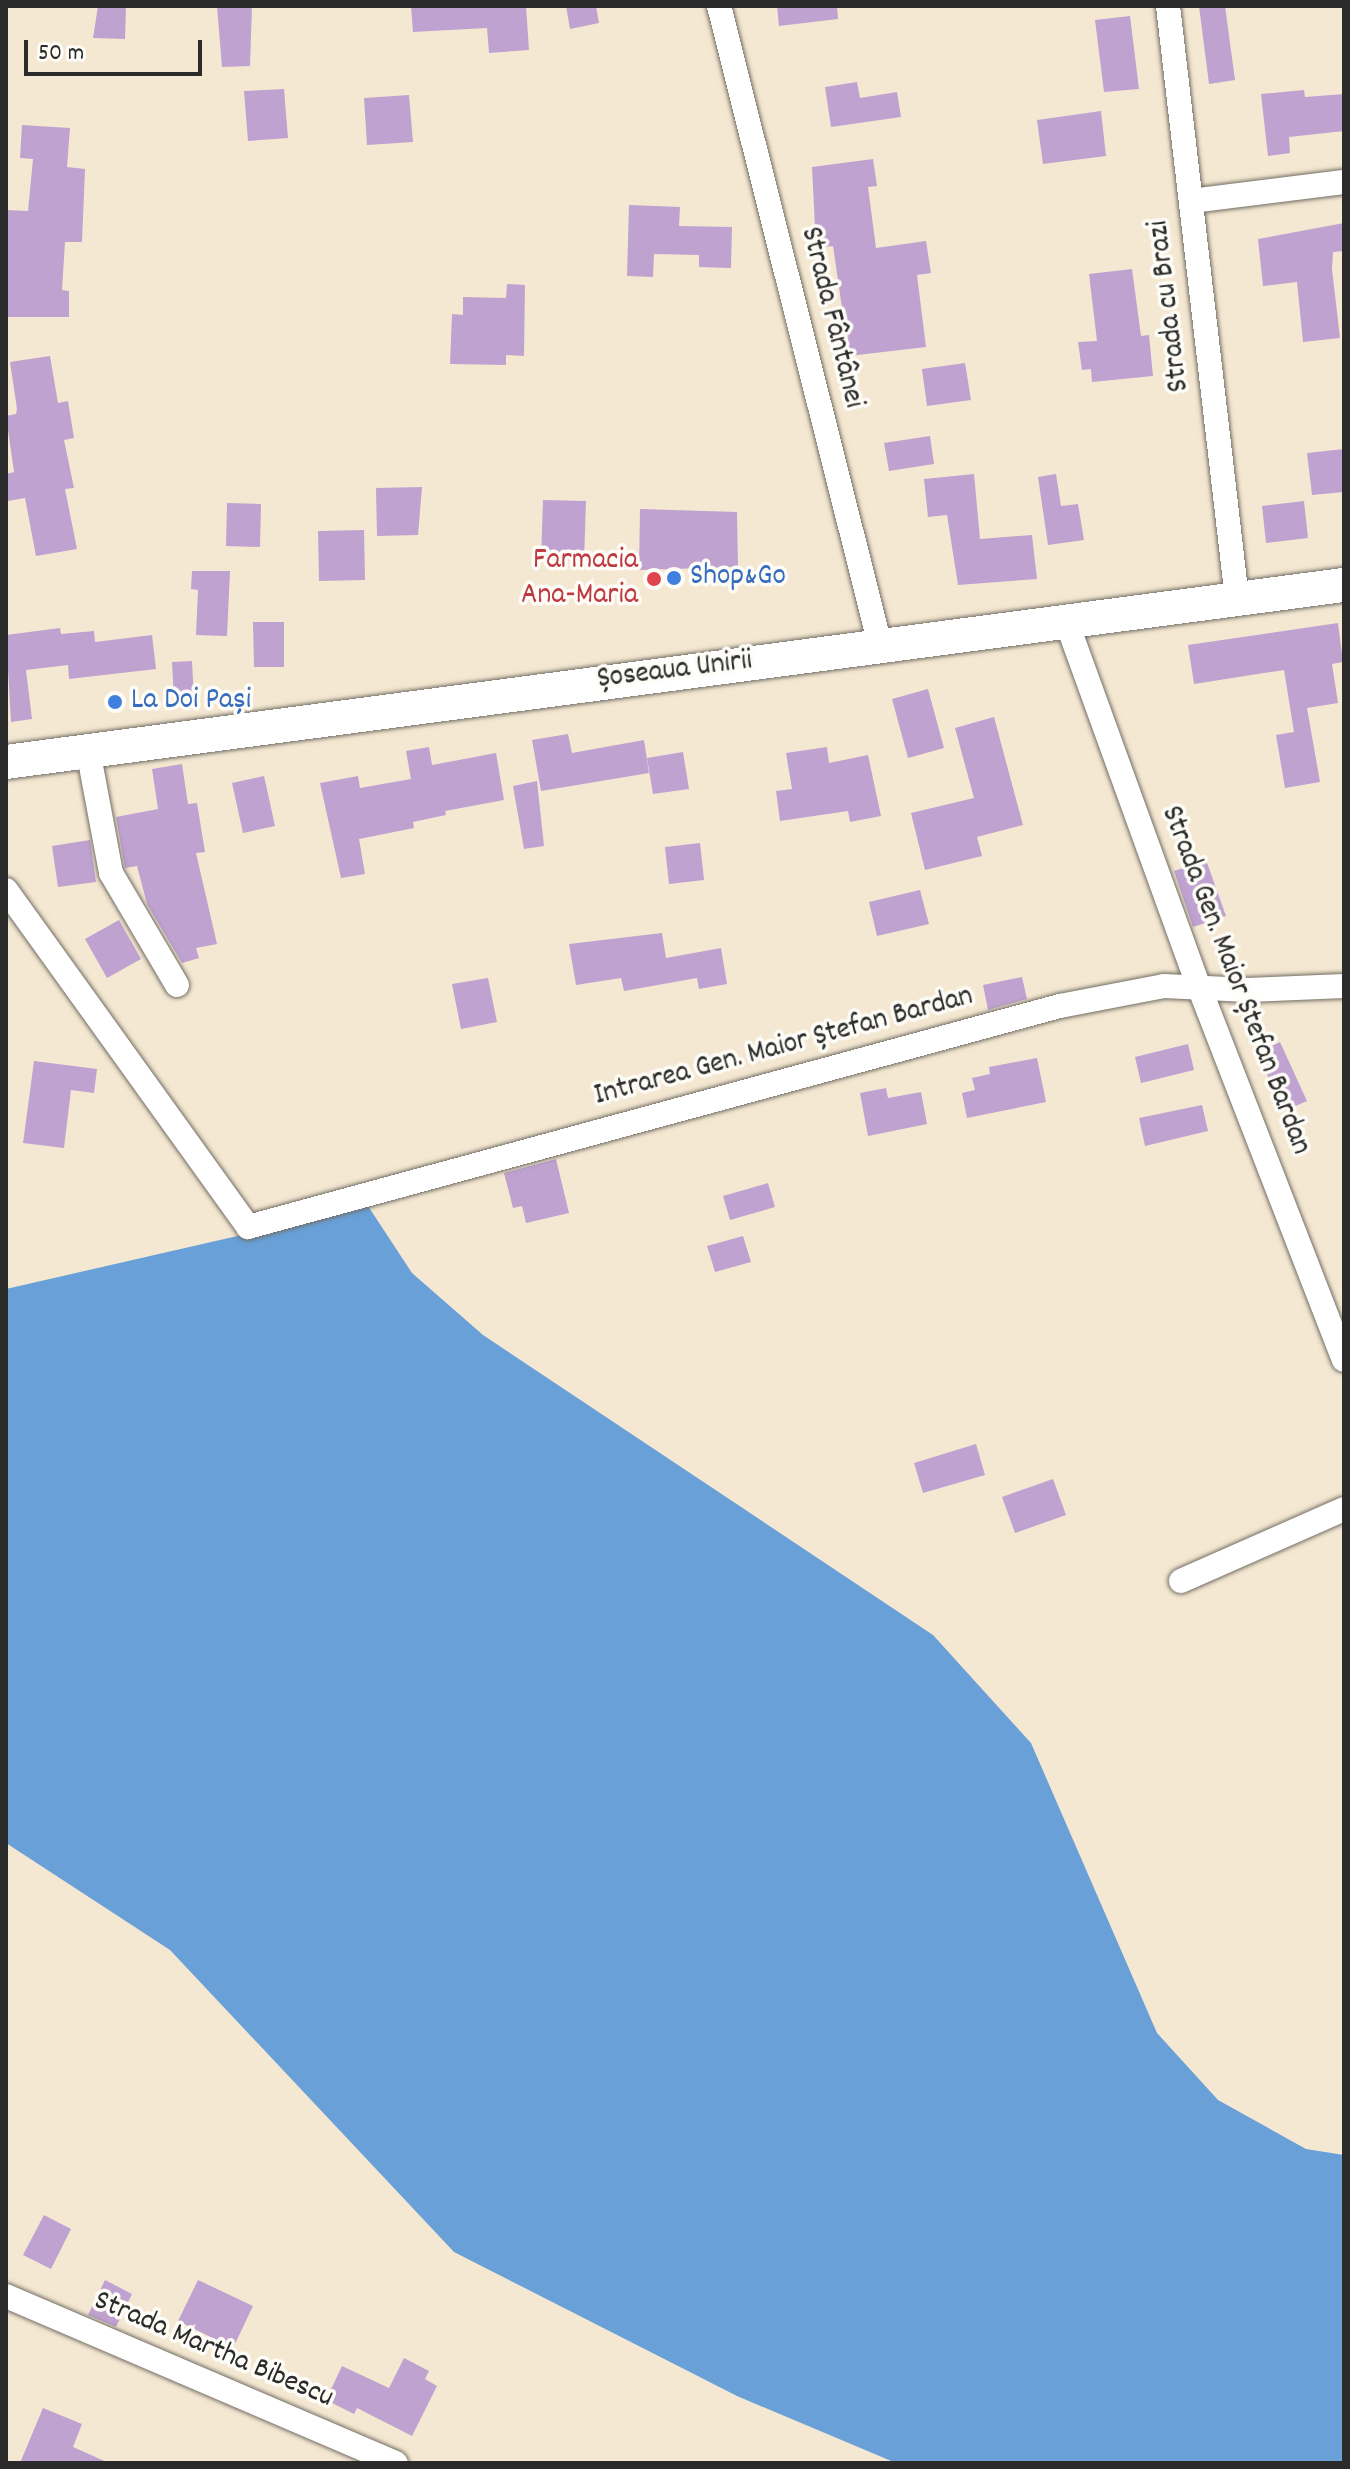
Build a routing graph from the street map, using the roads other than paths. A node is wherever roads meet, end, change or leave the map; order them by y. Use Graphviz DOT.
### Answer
graph roads {
  1 [pos="719,6"];
  2 [pos="1168,6"];
  3 [pos="1344,182"];
  4 [pos="1191,201"];
  5 [pos="1344,585"];
  6 [pos="1237,599"];
  7 [pos="1067,623"];
  8 [pos="880,645"];
  9 [pos="88,750"];
  10 [pos="6,762"];
  11 [pos="6,890"];
  12 [pos="1198,984"];
  13 [pos="177,985"];
  14 [pos="1344,986"];
  15 [pos="1344,1360"];
  16 [pos="1344,1509"];
  17 [pos="1181,1581"];
  18 [pos="6,2296"];
  19 [pos="396,2463"];
  1 -- 8 [label="street, Strada Fântânei"];
  2 -- 4 [label="street, Strada cu Brazi"];
  3 -- 4 [label="street"];
  4 -- 6 [label="street, Strada cu Brazi"];
  5 -- 6 [label="main road, Șoseaua Unirii"];
  6 -- 7 [label="main road, Șoseaua Unirii"];
  7 -- 8 [label="main road, Șoseaua Unirii"];
  7 -- 12 [label="street, Strada Gen. Maior Ștefan Bardan"];
  8 -- 9 [label="main road, Șoseaua Unirii"];
  9 -- 10 [label="main road, Șoseaua Unirii"];
  9 -- 13 [label="street"];
  11 -- 12 [label="street, Intrarea Gen. Maior Ștefan Bardan"];
  12 -- 14 [label="street, Intrarea Gen. Maior Ștefan Bardan"];
  12 -- 15 [label="street, Strada Gen. Maior Ștefan Bardan"];
  16 -- 17 [label="street"];
  18 -- 19 [label="street, Strada Martha Bibescu"];
}
